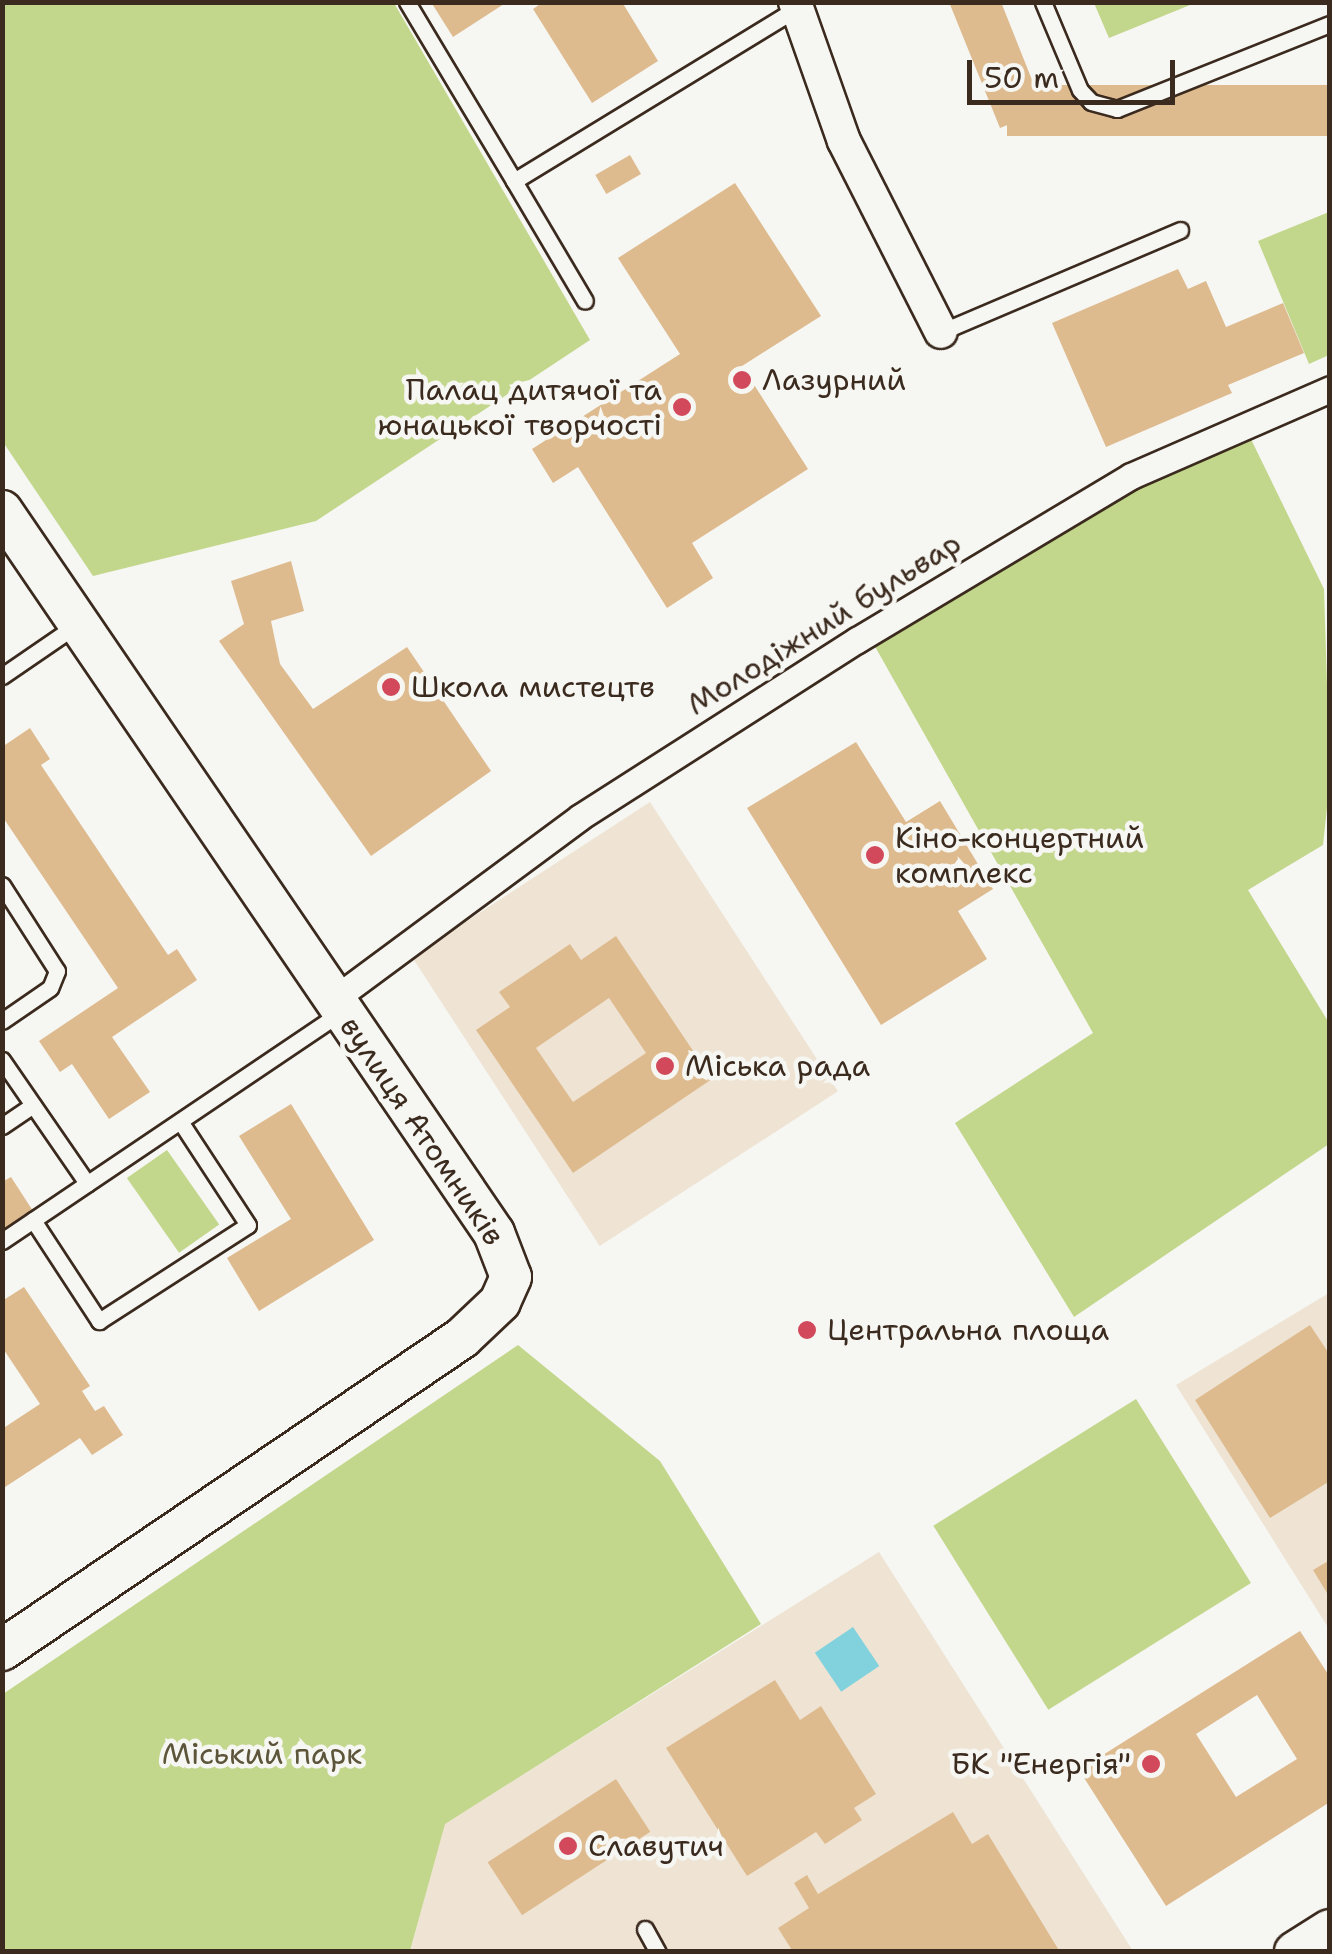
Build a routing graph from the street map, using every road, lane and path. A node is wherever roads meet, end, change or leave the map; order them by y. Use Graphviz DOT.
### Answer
graph roads {
  1 [pos="407,2"];
  2 [pos="1043,2"];
  3 [pos="796,6"];
  4 [pos="1330,24"];
  5 [pos="514,181"];
  6 [pos="1180,230"];
  7 [pos="585,301"];
  8 [pos="941,332"];
  9 [pos="1330,388"];
  10 [pos="2,511"];
  11 [pos="79,624"];
  12 [pos="2,676"];
  13 [pos="2,885"];
  14 [pos="337,1006"];
  15 [pos="2,1021"];
  16 [pos="2,1060"];
  17 [pos="33,1105"];
  18 [pos="180,1120"];
  19 [pos="2,1126"];
  20 [pos="86,1184"];
  21 [pos="33,1220"];
  22 [pos="2,1240"];
  23 [pos="2,1650"];
  24 [pos="644,1929"];
  25 [pos="1330,1930"];
  26 [pos="658,1952"];
  27 [pos="1295,1952"];
  1 -- 5 [label="lane"];
  2 -- 4 [label="lane"];
  3 -- 5 [label="lane"];
  3 -- 8 [label="street"];
  5 -- 7 [label="lane"];
  6 -- 8 [label="lane"];
  9 -- 14 [label="street, Молодіжний бульвар"];
  10 -- 11 [label="street, вулиця Атомників"];
  11 -- 12 [label="lane"];
  11 -- 14 [label="street, вулиця Атомників"];
  13 -- 15 [label="lane"];
  14 -- 18 [label="lane"];
  14 -- 23 [label="street, вулиця Атомників"];
  16 -- 17 [label="lane"];
  17 -- 19 [label="lane"];
  17 -- 20 [label="lane"];
  18 -- 20 [label="lane"];
  18 -- 21 [label="lane"];
  20 -- 21 [label="lane"];
  21 -- 22 [label="lane"];
  24 -- 26 [label="lane"];
  25 -- 27 [label="street"];
}
